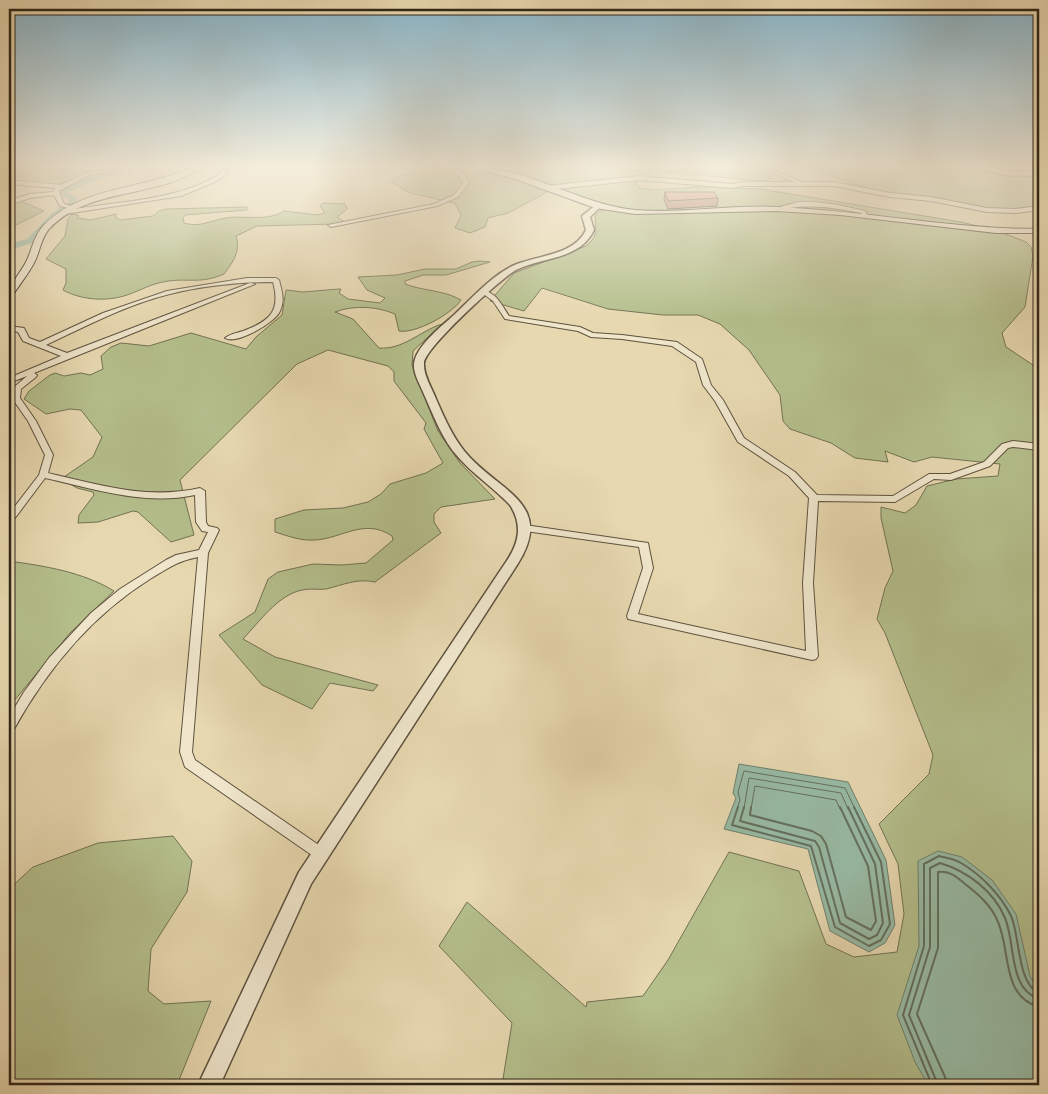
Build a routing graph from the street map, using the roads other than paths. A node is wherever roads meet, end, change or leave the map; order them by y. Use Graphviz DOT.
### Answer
graph roads {
  1 [pos="59,217"];
  2 [pos="368,217"];
  3 [pos="586,217"];
  4 [pos="881,217"];
  5 [pos="331,225"];
  6 [pos="1039,231"];
  7 [pos="271,279"];
  8 [pos="484,292"];
  9 [pos="9,294"];
  10 [pos="9,328"];
  11 [pos="229,338"];
  12 [pos="42,344"];
  13 [pos="67,356"];
  14 [pos="40,368"];
  15 [pos="9,381"];
  16 [pos="1039,447"];
  17 [pos="43,475"];
  18 [pos="814,498"];
  19 [pos="9,520"];
  20 [pos="525,528"];
  21 [pos="204,554"];
  22 [pos="9,728"];
  23 [pos="321,854"];
  24 [pos="209,1085"];
  1 -- 9 [label="main road"];
  2 -- 5 [label="street"];
  3 -- 8 [label="street"];
  4 -- 6 [label="main road"];
  7 -- 11 [label="street"];
  7 -- 12 [label="street"];
  7 -- 13 [label="street"];
  8 -- 18 [label="street"];
  8 -- 20 [label="street"];
  10 -- 12 [label="street"];
  12 -- 13 [label="street"];
  13 -- 14 [label="street"];
  14 -- 15 [label="street"];
  14 -- 17 [label="street"];
  16 -- 18 [label="street"];
  17 -- 19 [label="street"];
  17 -- 21 [label="street"];
  18 -- 20 [label="street"];
  20 -- 23 [label="street"];
  21 -- 22 [label="street"];
  21 -- 23 [label="street"];
  23 -- 24 [label="street"];
}
